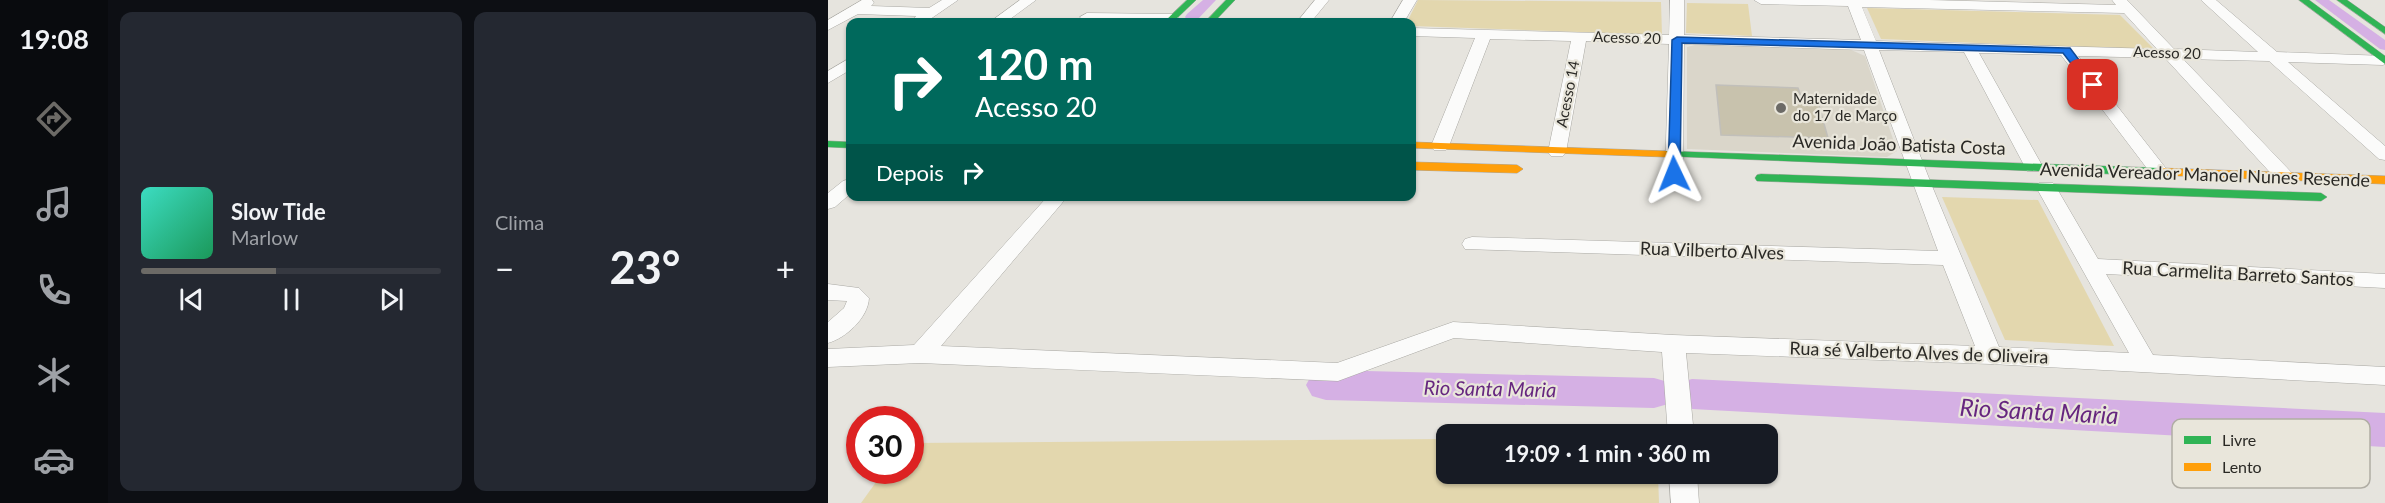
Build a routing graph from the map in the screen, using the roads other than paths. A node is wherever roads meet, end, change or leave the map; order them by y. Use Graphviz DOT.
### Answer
graph roads {
  1 [pos="873,0"];
  2 [pos="951,0"];
  3 [pos="1029,0"];
  4 [pos="1108,0"];
  5 [pos="1192,0"];
  6 [pos="1231,0"];
  7 [pos="1322,0"];
  8 [pos="1410,0"];
  9 [pos="1677,0"];
  10 [pos="1761,0"];
  11 [pos="1766,0"];
  12 [pos="2208,0"];
  13 [pos="2303,0"];
  14 [pos="2341,0"];
  15 [pos="1853,1"];
  16 [pos="1948,2"];
  17 [pos="2035,4"];
  18 [pos="2123,5"];
  19 [pos="855,10"];
  20 [pos="931,12"];
  21 [pos="921,18"];
  22 [pos="1003,18"];
  23 [pos="1086,18"];
  24 [pos="1172,18"];
  25 [pos="1213,18"];
  26 [pos="1307,18"];
  27 [pos="1399,18"];
  28 [pos="828,26"];
  29 [pos="2385,31"];
  30 [pos="1416,32"];
  31 [pos="1484,34"];
  32 [pos="1579,37"];
  33 [pos="1677,40"];
  34 [pos="1870,45"];
  35 [pos="1969,48"];
  36 [pos="2066,51"];
  37 [pos="2169,54"];
  38 [pos="2272,56"];
  39 [pos="2384,60"];
  40 [pos="846,66"];
  41 [pos="828,78"];
  42 [pos="828,144"];
  43 [pos="846,145"];
  44 [pos="1416,145"];
  45 [pos="1440,146"];
  46 [pos="1557,152"];
  47 [pos="2385,155"];
  48 [pos="1673,156"];
  49 [pos="1916,164"];
  50 [pos="1416,166"];
  51 [pos="2034,167"];
  52 [pos="1531,170"];
  53 [pos="2159,171"];
  54 [pos="1673,174"];
  55 [pos="2284,176"];
  56 [pos="1745,177"];
  57 [pos="2385,180"];
  58 [pos="1922,186"];
  59 [pos="2046,187"];
  60 [pos="846,188"];
  61 [pos="2338,198"];
  62 [pos="1055,201"];
  63 [pos="828,203"];
  64 [pos="1472,244"];
  65 [pos="1952,258"];
  66 [pos="2090,266"];
  67 [pos="2385,281"];
  68 [pos="828,292"];
  69 [pos="828,335"];
  70 [pos="1673,344"];
  71 [pos="920,354"];
  72 [pos="1991,355"];
  73 [pos="828,358"];
  74 [pos="2146,363"];
  75 [pos="2385,376"];
  76 [pos="1680,424"];
  77 [pos="1684,484"];
  78 [pos="1685,503"];
  1 -- 19 [label="street"];
  2 -- 20 [label="street"];
  3 -- 22 [label="street"];
  4 -- 23 [label="street"];
  5 -- 24 [label="street"];
  6 -- 25 [label="street"];
  7 -- 26 [label="street"];
  8 -- 27 [label="street"];
  9 -- 33 [label="street"];
  10 -- 11 [label="street"];
  11 -- 15 [label="street"];
  12 -- 38 [label="street"];
  13 -- 39 [label="street"];
  14 -- 29 [label="street"];
  15 -- 16 [label="street"];
  15 -- 34 [label="street"];
  16 -- 17 [label="street"];
  17 -- 18 [label="street"];
  18 -- 37 [label="street"];
  19 -- 20 [label="street"];
  19 -- 28 [label="street"];
  20 -- 21 [label="street"];
  30 -- 31 [label="street, Acesso 20"];
  31 -- 32 [label="street, Acesso 20"];
  31 -- 45 [label="street"];
  32 -- 33 [label="street, Acesso 20"];
  32 -- 46 [label="street, Acesso 14"];
  33 -- 34 [label="street, Acesso 20"];
  33 -- 48 [label="street"];
  34 -- 35 [label="street, Acesso 20"];
  34 -- 49 [label="street"];
  35 -- 36 [label="street, Acesso 20"];
  35 -- 51 [label="street"];
  36 -- 37 [label="street, Acesso 20"];
  36 -- 53 [label="street"];
  37 -- 38 [label="street, Acesso 20"];
  37 -- 55 [label="street"];
  38 -- 39 [label="street, Acesso 20"];
  38 -- 47 [label="street"];
  40 -- 41 [label="street"];
  42 -- 43 [label="street"];
  44 -- 45 [label="street, Avenida João Batista Costa"];
  45 -- 46 [label="street, Avenida João Batista Costa"];
  46 -- 48 [label="street, Avenida João Batista Costa"];
  48 -- 49 [label="street, Avenida João Batista Costa"];
  48 -- 54 [label="street"];
  49 -- 51 [label="street, Avenida João Batista Costa"];
  49 -- 58 [label="street"];
  50 -- 52 [label="street"];
  51 -- 53 [label="street, Avenida João Batista Costa"];
  53 -- 55 [label="street, Avenida João Batista Costa"];
  55 -- 57 [label="street, Avenida João Batista Costa"];
  56 -- 58 [label="street, Avenida Vereador Manoel Nunes Resende"];
  58 -- 59 [label="street, Avenida Vereador Manoel Nunes Resende"];
  58 -- 65 [label="street"];
  59 -- 61 [label="street, Avenida Vereador Manoel Nunes Resende"];
  59 -- 66 [label="street"];
  60 -- 63 [label="street"];
  62 -- 71 [label="street"];
  64 -- 65 [label="street, Rua Vilberto Alves"];
  65 -- 72 [label="street"];
  66 -- 67 [label="street, Rua Carmelita Barreto Santos"];
  66 -- 74 [label="street"];
  68 -- 69 [label="street"];
  70 -- 71 [label="street, Rua sé Valberto Alves de Oliveira"];
  70 -- 72 [label="street, Rua sé Valberto Alves de Oliveira"];
  70 -- 76 [label="street"];
  71 -- 73 [label="street"];
  72 -- 74 [label="street, Rua sé Valberto Alves de Oliveira"];
  74 -- 75 [label="street, Rua sé Valberto Alves de Oliveira"];
  77 -- 78 [label="street"];
}
